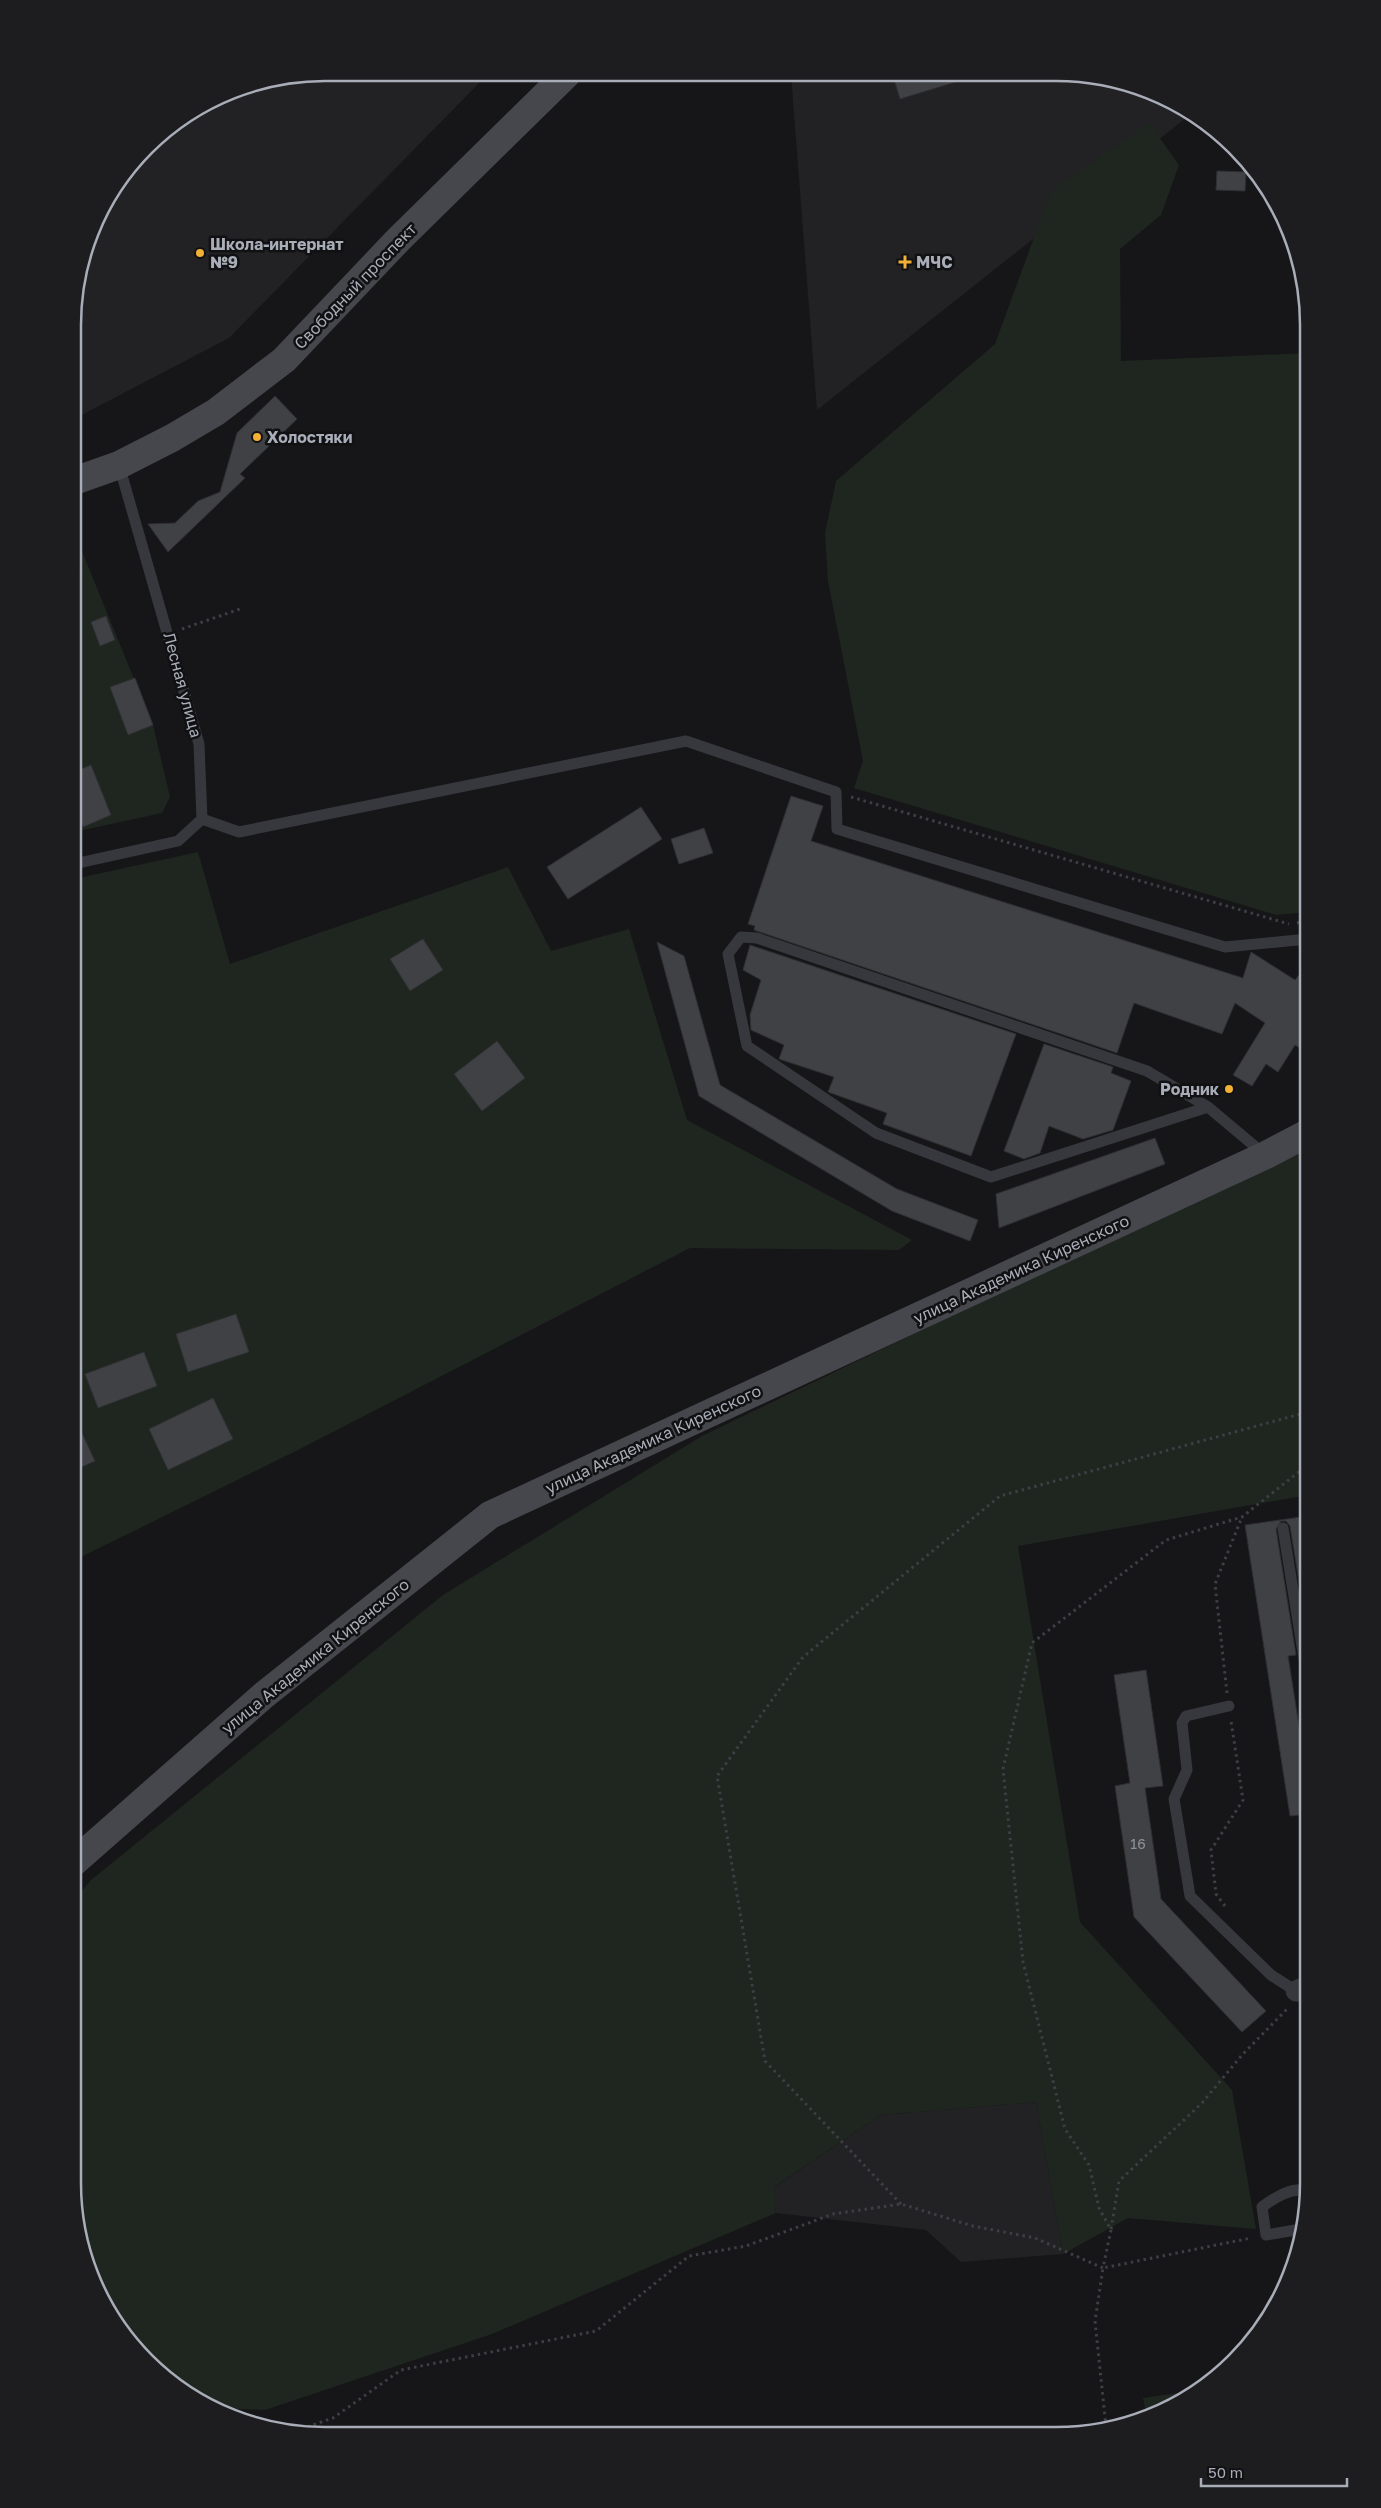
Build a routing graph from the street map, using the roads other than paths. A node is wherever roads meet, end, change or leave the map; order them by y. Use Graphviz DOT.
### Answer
graph roads {
  1 [pos="560,81"];
  2 [pos="119,465"];
  3 [pos="81,471"];
  4 [pos="81,479"];
  5 [pos="202,819"];
  6 [pos="81,862"];
  7 [pos="1300,940"];
  8 [pos="1208,1107"];
  9 [pos="1300,1137"];
  10 [pos="1266,1155"];
  11 [pos="1283,1528"];
  12 [pos="1300,1633"];
  13 [pos="1229,1706"];
  14 [pos="81,1856"];
  15 [pos="1300,1988"];
  16 [pos="1300,2191"];
  17 [pos="1295,2230"];
  1 -- 2 [label="main road, Свободный проспект"];
  2 -- 3 [label="street"];
  2 -- 4 [label="main road"];
  2 -- 5 [label="lane, Лесная улица"];
  5 -- 6 [label="lane"];
  5 -- 7 [label="lane"];
  8 -- 8 [label="lane"];
  8 -- 10 [label="lane"];
  9 -- 10 [label="main road, улица Академика Киренского"];
  10 -- 14 [label="main road, улица Академика Киренского"];
  11 -- 12 [label="lane"];
  13 -- 15 [label="lane"];
  16 -- 17 [label="lane"];
}
